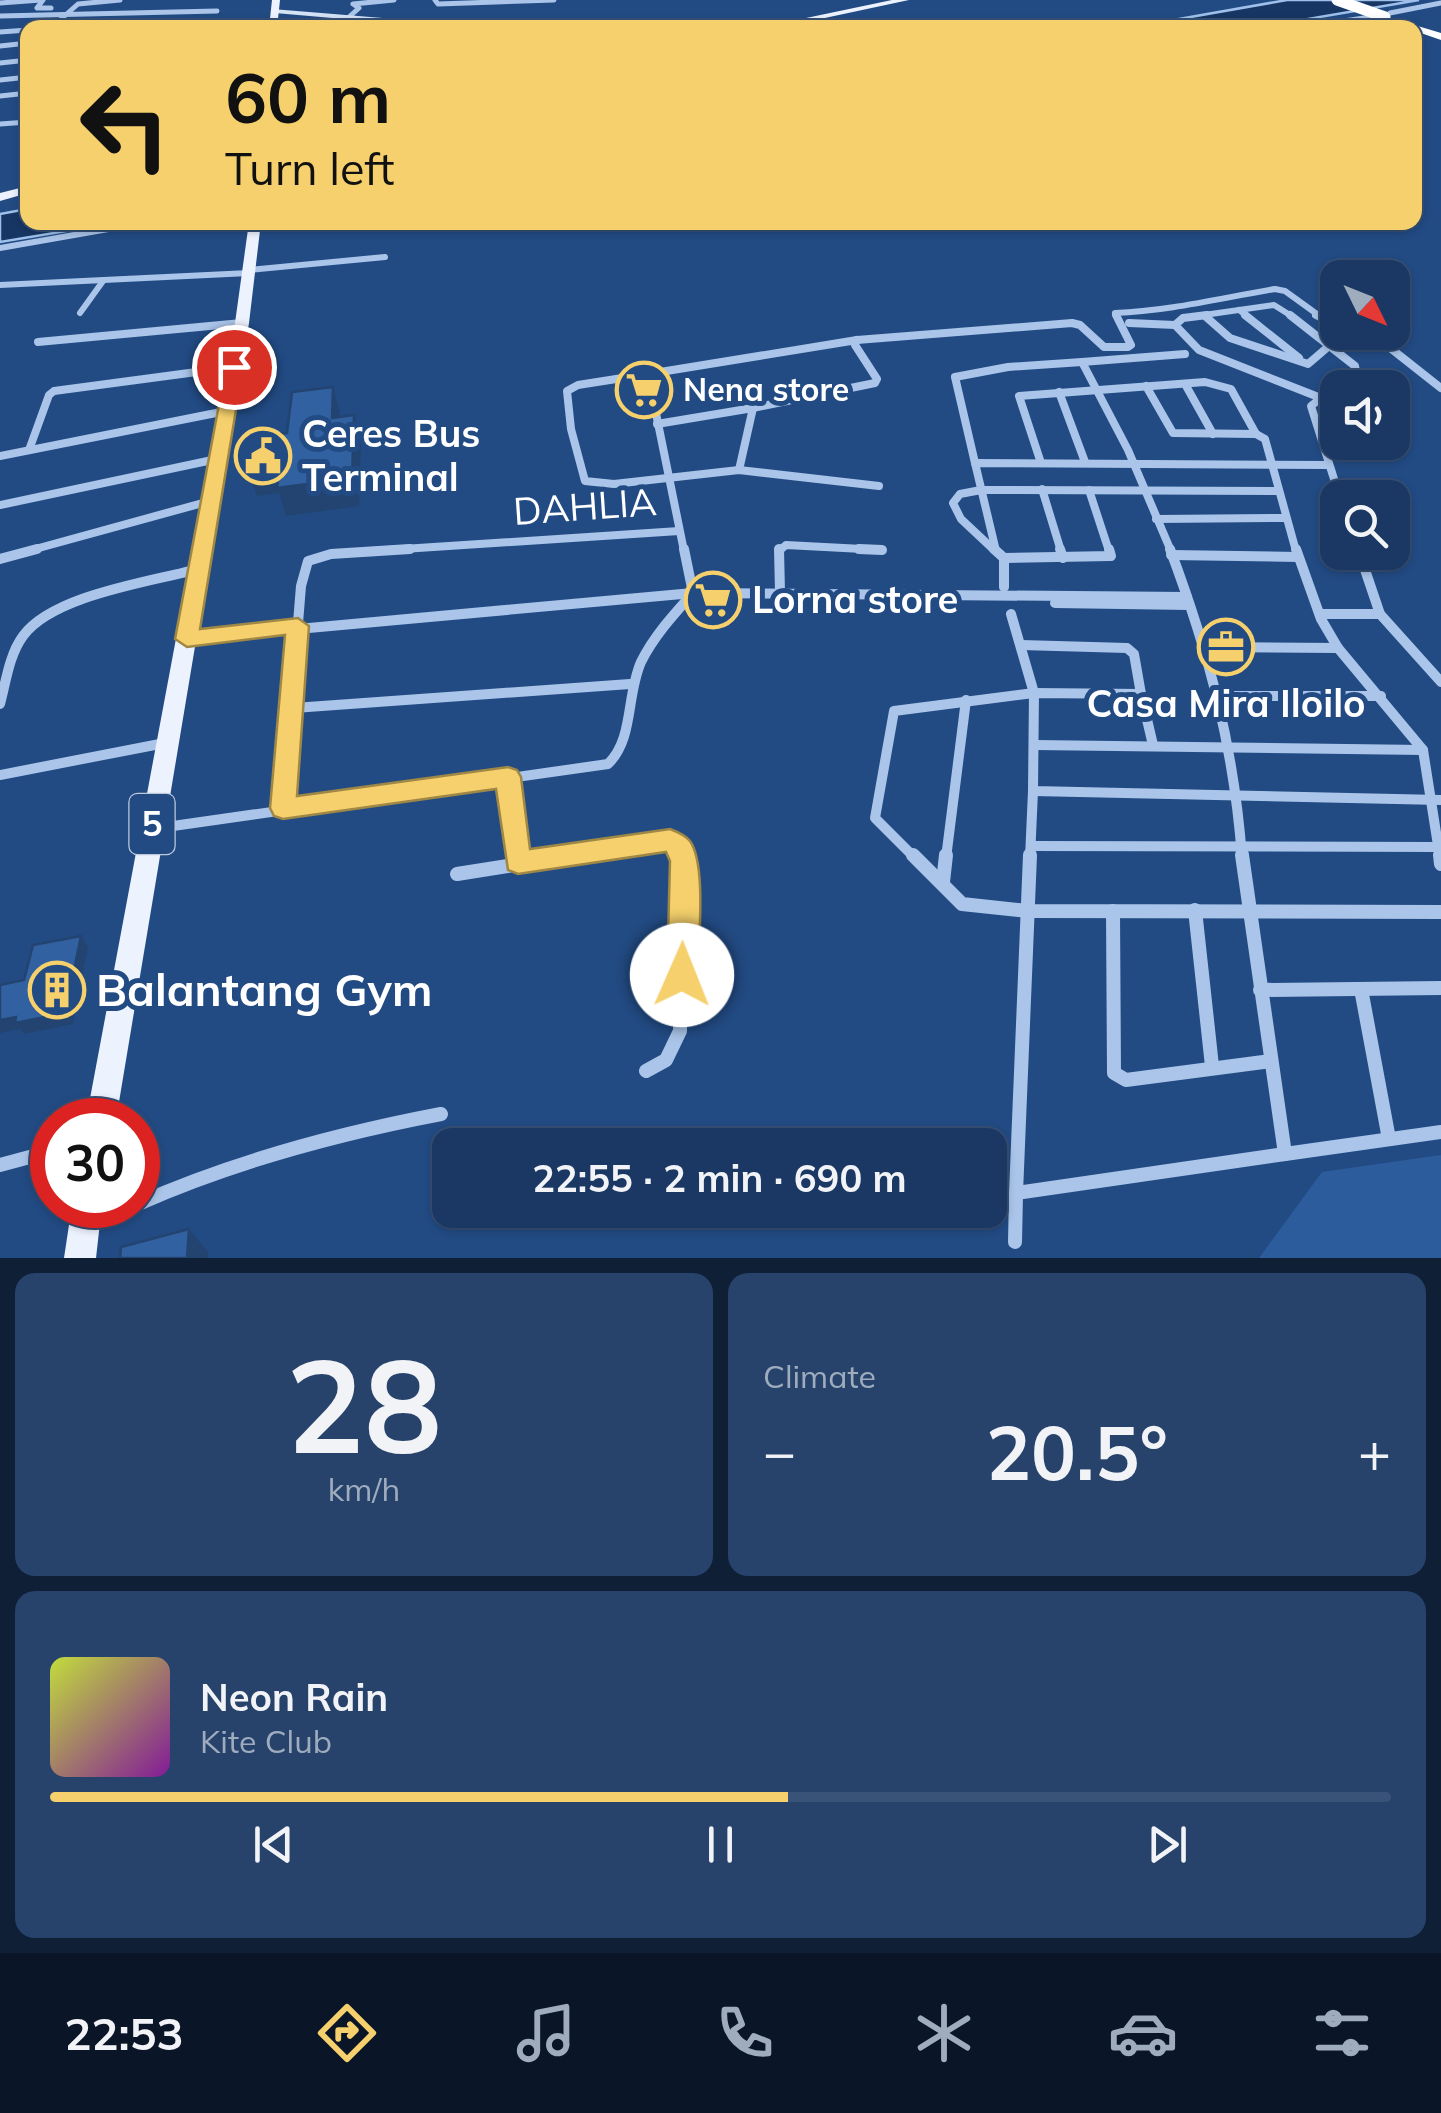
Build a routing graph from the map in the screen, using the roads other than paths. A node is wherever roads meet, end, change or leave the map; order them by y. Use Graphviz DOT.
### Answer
graph roads {
  1 [pos="42,0"];
  2 [pos="120,0"];
  3 [pos="219,0"];
  4 [pos="394,0"];
  5 [pos="554,0"];
  6 [pos="904,0"];
  7 [pos="1337,0"];
  8 [pos="514,1"];
  9 [pos="437,2"];
  10 [pos="0,3"];
  11 [pos="1441,3"];
  12 [pos="365,5"];
  13 [pos="74,7"];
  14 [pos="217,11"];
  15 [pos="126,13"];
  16 [pos="144,13"];
  17 [pos="118,14"];
  18 [pos="64,15"];
  19 [pos="274,15"];
  20 [pos="1388,15"];
  21 [pos="1371,16"];
  22 [pos="2,18"];
  23 [pos="59,20"];
  24 [pos="115,20"];
  25 [pos="122,20"];
  26 [pos="140,20"];
  27 [pos="216,20"];
  28 [pos="249,20"];
  29 [pos="338,20"];
  30 [pos="803,20"];
  31 [pos="1346,20"];
  32 [pos="1401,20"];
  33 [pos="102,230"];
  34 [pos="255,230"];
  35 [pos="0,248"];
  36 [pos="386,256"];
  37 [pos="249,271"];
  38 [pos="104,280"];
  39 [pos="0,285"];
  40 [pos="1239,310"];
  41 [pos="80,313"];
  42 [pos="1320,315"];
  43 [pos="1205,316"];
  44 [pos="242,323"];
  45 [pos="1129,324"];
  46 [pos="1175,325"];
  47 [pos="1320,339"];
  48 [pos="858,340"];
  49 [pos="38,342"];
  50 [pos="1324,350"];
  51 [pos="1334,350"];
  52 [pos="1393,350"];
  53 [pos="1184,354"];
  54 [pos="1082,362"];
  55 [pos="1308,364"];
  56 [pos="234,367"];
  57 [pos="1357,370"];
  58 [pos="648,374"];
  59 [pos="1184,384"];
  60 [pos="1146,386"];
  61 [pos="1441,388"];
  62 [pos="1097,390"];
  63 [pos="1059,392"];
  64 [pos="1320,398"];
  65 [pos="1320,400"];
  66 [pos="753,408"];
  67 [pos="226,411"];
  68 [pos="656,424"];
  69 [pos="1212,434"];
  70 [pos="1256,434"];
  71 [pos="1320,436"];
  72 [pos="29,450"];
  73 [pos="0,456"];
  74 [pos="217,458"];
  75 [pos="1327,460"];
  76 [pos="1085,462"];
  77 [pos="1273,462"];
  78 [pos="975,463"];
  79 [pos="1040,463"];
  80 [pos="1133,463"];
  81 [pos="1329,465"];
  82 [pos="740,470"];
  83 [pos="668,478"];
  84 [pos="1334,480"];
  85 [pos="880,486"];
  86 [pos="1042,489"];
  87 [pos="981,490"];
  88 [pos="1089,490"];
  89 [pos="1278,490"];
  90 [pos="1144,491"];
  91 [pos="210,502"];
  92 [pos="0,505"];
  93 [pos="1286,518"];
  94 [pos="1156,519"];
  95 [pos="680,531"];
  96 [pos="882,550"];
  97 [pos="994,550"];
  98 [pos="1171,555"];
  99 [pos="1298,557"];
  100 [pos="0,558"];
  101 [pos="1004,558"];
  102 [pos="1063,558"];
  103 [pos="199,569"];
  104 [pos="1365,570"];
  105 [pos="780,592"];
  106 [pos="693,593"];
  107 [pos="1002,593"];
  108 [pos="1188,601"];
  109 [pos="1011,614"];
  110 [pos="1320,614"];
  111 [pos="1380,614"];
  112 [pos="298,626"];
  113 [pos="187,639"];
  114 [pos="1021,645"];
  115 [pos="1202,647"];
  116 [pos="1338,648"];
  117 [pos="1441,682"];
  118 [pos="630,684"];
  119 [pos="1034,693"];
  120 [pos="1141,694"];
  121 [pos="1218,696"];
  122 [pos="1380,696"];
  123 [pos="966,700"];
  124 [pos="0,704"];
  125 [pos="294,708"];
  126 [pos="166,743"];
  127 [pos="1153,744"];
  128 [pos="1034,745"];
  129 [pos="1231,749"];
  130 [pos="1423,750"];
  131 [pos="0,775"];
  132 [pos="508,777"];
  133 [pos="1033,791"];
  134 [pos="1238,798"];
  135 [pos="1436,799"];
  136 [pos="283,808"];
  137 [pos="151,829"];
  138 [pos="1031,846"];
  139 [pos="1438,847"];
  140 [pos="1240,848"];
  141 [pos="518,862"];
  142 [pos="1441,864"];
  143 [pos="457,874"];
  144 [pos="943,882"];
  145 [pos="1195,910"];
  146 [pos="1247,910"];
  147 [pos="1028,911"];
  148 [pos="1113,911"];
  149 [pos="1441,912"];
  150 [pos="1441,988"];
  151 [pos="1361,989"];
  152 [pos="1260,990"];
  153 [pos="1271,1061"];
  154 [pos="1212,1066"];
  155 [pos="646,1070"];
  156 [pos="105,1098"];
  157 [pos="441,1114"];
  158 [pos="1441,1132"];
  159 [pos="1389,1139"];
  160 [pos="1285,1154"];
  161 [pos="30,1157"];
  162 [pos="0,1165"];
  163 [pos="1016,1193"];
  164 [pos="160,1194"];
  165 [pos="84,1228"];
  166 [pos="1014,1242"];
  167 [pos="80,1258"];
  1 -- 10 [label="street"];
  1 -- 13 [label="street"];
  2 -- 13 [label="street"];
  3 -- 14 [label="street"];
  4 -- 12 [label="street"];
  5 -- 8 [label="street"];
  6 -- 30 [label="main road"];
  7 -- 20 [label="highway, bridge"];
  8 -- 9 [label="street"];
  11 -- 20 [label="street"];
  13 -- 18 [label="street"];
  14 -- 16 [label="street"];
  14 -- 27 [label="street"];
  15 -- 16 [label="street"];
  15 -- 17 [label="street"];
  15 -- 25 [label="street"];
  16 -- 26 [label="street"];
  17 -- 18 [label="street"];
  17 -- 24 [label="street"];
  18 -- 22 [label="street"];
  18 -- 23 [label="street"];
  19 -- 28 [label="street"];
  19 -- 29 [label="street"];
  20 -- 32 [label="highway"];
  21 -- 31 [label="street"];
  33 -- 35 [label="street"];
  34 -- 37 [label="main road, 5"];
  36 -- 37 [label="street"];
  37 -- 38 [label="street"];
  37 -- 44 [label="main road, 5"];
  38 -- 39 [label="street"];
  38 -- 41 [label="street"];
  40 -- 43 [label="street"];
  40 -- 47 [label="street"];
  40 -- 55 [label="street"];
  42 -- 48 [label="street"];
  43 -- 46 [label="street"];
  43 -- 55 [label="street"];
  44 -- 49 [label="street"];
  44 -- 56 [label="main road, 5"];
  45 -- 46 [label="street"];
  46 -- 64 [label="street"];
  48 -- 58 [label="street"];
  48 -- 66 [label="street"];
  50 -- 55 [label="street"];
  51 -- 57 [label="street"];
  52 -- 61 [label="street"];
  53 -- 54 [label="street"];
  54 -- 62 [label="street"];
  54 -- 78 [label="street"];
  56 -- 67 [label="main road, 5"];
  56 -- 72 [label="street"];
  58 -- 68 [label="street"];
  58 -- 83 [label="street"];
  59 -- 60 [label="street"];
  59 -- 69 [label="street"];
  59 -- 70 [label="street"];
  60 -- 62 [label="street"];
  60 -- 69 [label="street"];
  62 -- 63 [label="street"];
  62 -- 80 [label="street"];
  63 -- 76 [label="street"];
  63 -- 79 [label="street"];
  65 -- 71 [label="street"];
  66 -- 68 [label="street"];
  66 -- 82 [label="street"];
  67 -- 72 [label="street"];
  67 -- 74 [label="main road, 5"];
  68 -- 83 [label="street"];
  69 -- 70 [label="street"];
  70 -- 77 [label="street"];
  72 -- 73 [label="street"];
  74 -- 91 [label="main road, 5"];
  74 -- 92 [label="street"];
  75 -- 81 [label="street"];
  76 -- 79 [label="street"];
  76 -- 80 [label="street"];
  77 -- 80 [label="street"];
  77 -- 81 [label="street"];
  77 -- 89 [label="street"];
  78 -- 79 [label="street"];
  78 -- 87 [label="street"];
  80 -- 90 [label="street"];
  81 -- 84 [label="street"];
  82 -- 83 [label="street"];
  82 -- 85 [label="street"];
  83 -- 95 [label="street"];
  86 -- 87 [label="street"];
  86 -- 88 [label="street"];
  86 -- 102 [label="street"];
  87 -- 97 [label="street"];
  87 -- 97 [label="street"];
  88 -- 90 [label="street"];
  88 -- 102 [label="street"];
  89 -- 90 [label="street"];
  89 -- 93 [label="street"];
  90 -- 94 [label="street"];
  91 -- 100 [label="street"];
  91 -- 103 [label="main road, 5"];
  93 -- 94 [label="street"];
  93 -- 99 [label="street"];
  94 -- 98 [label="street"];
  95 -- 106 [label="street"];
  95 -- 112 [label="street, DAHLIA"];
  96 -- 105 [label="street"];
  97 -- 101 [label="street"];
  98 -- 99 [label="street"];
  98 -- 108 [label="street"];
  99 -- 110 [label="street"];
  101 -- 102 [label="street"];
  101 -- 107 [label="street"];
  103 -- 113 [label="main road, 5"];
  103 -- 124 [label="street"];
  104 -- 111 [label="street"];
  105 -- 106 [label="street"];
  105 -- 107 [label="street"];
  106 -- 112 [label="street"];
  106 -- 118 [label="street"];
  107 -- 108 [label="street"];
  108 -- 115 [label="street"];
  109 -- 114 [label="street"];
  110 -- 111 [label="street"];
  110 -- 116 [label="street"];
  111 -- 117 [label="street"];
  112 -- 113 [label="street"];
  112 -- 125 [label="street"];
  113 -- 126 [label="main road, 5"];
  114 -- 119 [label="street"];
  114 -- 120 [label="street"];
  115 -- 116 [label="street"];
  115 -- 121 [label="street"];
  116 -- 122 [label="street"];
  118 -- 125 [label="street"];
  118 -- 132 [label="street"];
  119 -- 120 [label="street"];
  119 -- 123 [label="street"];
  119 -- 128 [label="street"];
  120 -- 127 [label="street"];
  121 -- 122 [label="street"];
  121 -- 129 [label="street"];
  122 -- 130 [label="street"];
  123 -- 144 [label="street"];
  123 -- 144 [label="street"];
  125 -- 136 [label="street"];
  126 -- 131 [label="street"];
  126 -- 137 [label="main road, 5"];
  127 -- 128 [label="street"];
  127 -- 129 [label="street"];
  128 -- 133 [label="street"];
  129 -- 130 [label="street"];
  129 -- 134 [label="street"];
  130 -- 135 [label="street"];
  132 -- 136 [label="street"];
  132 -- 141 [label="street"];
  133 -- 134 [label="street"];
  133 -- 138 [label="street"];
  134 -- 135 [label="street"];
  134 -- 140 [label="street"];
  135 -- 139 [label="street"];
  136 -- 137 [label="street"];
  137 -- 156 [label="main road, 5"];
  138 -- 140 [label="street"];
  138 -- 147 [label="street"];
  139 -- 140 [label="street"];
  139 -- 142 [label="street"];
  140 -- 146 [label="street"];
  141 -- 143 [label="street"];
  141 -- 155 [label="street"];
  144 -- 147 [label="street"];
  145 -- 146 [label="street"];
  145 -- 148 [label="street"];
  145 -- 154 [label="street"];
  146 -- 149 [label="street"];
  146 -- 152 [label="street"];
  147 -- 148 [label="street"];
  147 -- 163 [label="street"];
  148 -- 154 [label="street"];
  150 -- 151 [label="street"];
  151 -- 152 [label="street"];
  151 -- 159 [label="street"];
  152 -- 153 [label="street"];
  153 -- 154 [label="street"];
  153 -- 160 [label="street"];
  157 -- 164 [label="street"];
  158 -- 159 [label="street"];
  159 -- 160 [label="street"];
  160 -- 163 [label="street"];
  161 -- 162 [label="street"];
  163 -- 166 [label="street"];
  165 -- 167 [label="main road"];
}
